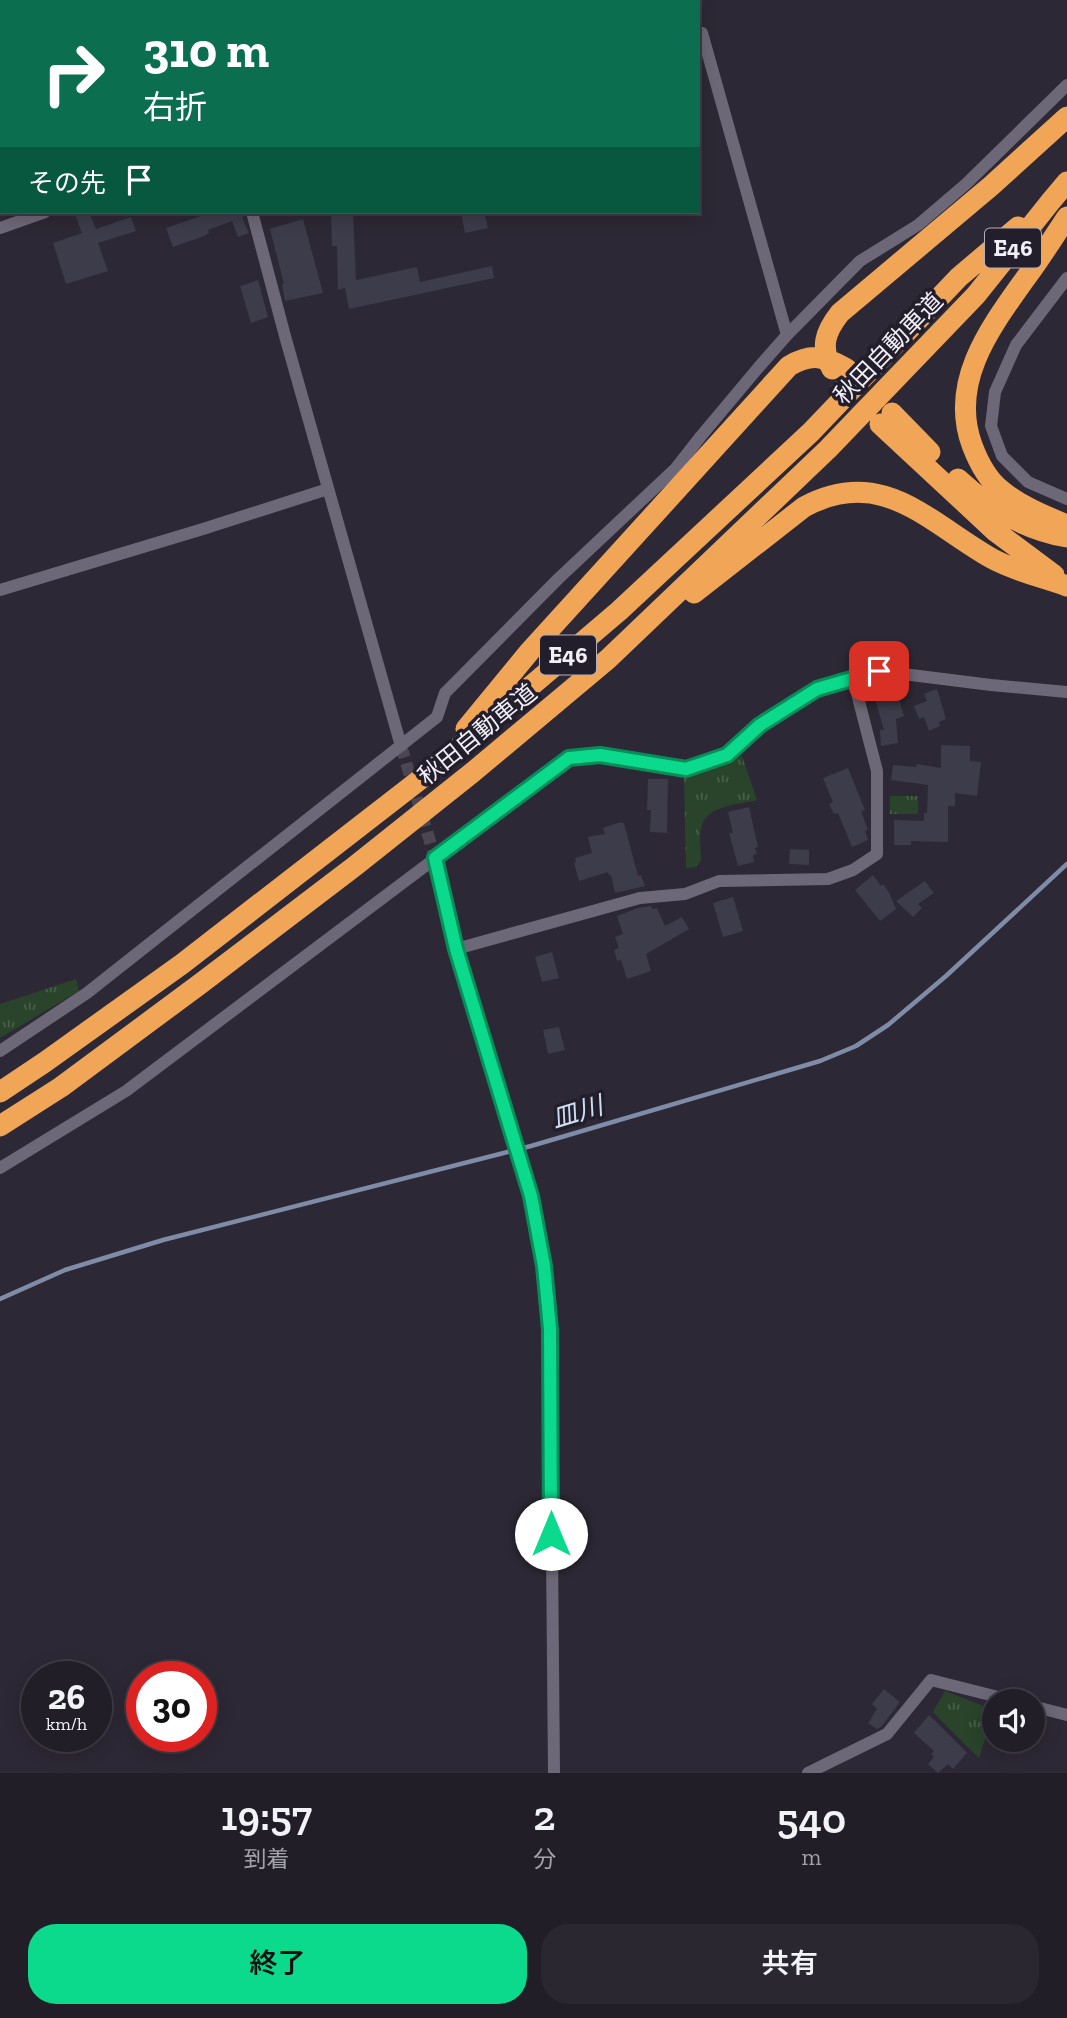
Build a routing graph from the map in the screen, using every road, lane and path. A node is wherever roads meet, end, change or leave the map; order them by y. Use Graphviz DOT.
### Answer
graph roads {
  1 [pos="700,34"];
  2 [pos="1067,85"];
  3 [pos="1067,117"];
  4 [pos="1067,183"];
  5 [pos="1051,201"];
  6 [pos="35,214"];
  7 [pos="252,214"];
  8 [pos="1067,217"];
  9 [pos="0,228"];
  10 [pos="1067,278"];
  11 [pos="788,335"];
  12 [pos="826,358"];
  13 [pos="843,374"];
  14 [pos="328,489"];
  15 [pos="1067,499"];
  16 [pos="1067,526"];
  17 [pos="1067,537"];
  18 [pos="1067,585"];
  19 [pos="0,590"];
  20 [pos="608,659"];
  21 [pos="853,678"];
  22 [pos="1067,692"];
  23 [pos="401,746"];
  24 [pos="431,771"];
  25 [pos="435,858"];
  26 [pos="456,949"];
  27 [pos="0,1051"];
  28 [pos="0,1092"];
  29 [pos="0,1126"];
  30 [pos="0,1168"];
  31 [pos="982,1693"];
  32 [pos="1045,1709"];
  33 [pos="1067,1715"];
  34 [pos="554,1773"];
  35 [pos="808,1773"];
  1 -- 11 [label="street"];
  2 -- 11 [label="street"];
  3 -- 12 [label="highway"];
  4 -- 5 [label="highway, 秋田自動車道 / E46"];
  5 -- 20 [label="highway, 秋田自動車道 / E46"];
  5 -- 24 [label="highway, 秋田自動車道 / E46"];
  6 -- 9 [label="street"];
  7 -- 14 [label="street"];
  8 -- 16 [label="highway"];
  10 -- 15 [label="street"];
  11 -- 23 [label="street"];
  12 -- 13 [label="highway"];
  12 -- 24 [label="highway"];
  14 -- 19 [label="street"];
  14 -- 23 [label="street"];
  17 -- 18 [label="highway"];
  18 -- 20 [label="highway"];
  20 -- 29 [label="highway, 秋田自動車道 / E46"];
  21 -- 22 [label="street"];
  21 -- 25 [label="street"];
  21 -- 26 [label="street"];
  23 -- 27 [label="street"];
  24 -- 28 [label="highway, 秋田自動車道 / E46"];
  25 -- 26 [label="street"];
  25 -- 30 [label="street"];
  26 -- 34 [label="street"];
  31 -- 35 [label="street"];
  32 -- 33 [label="street"];
}
